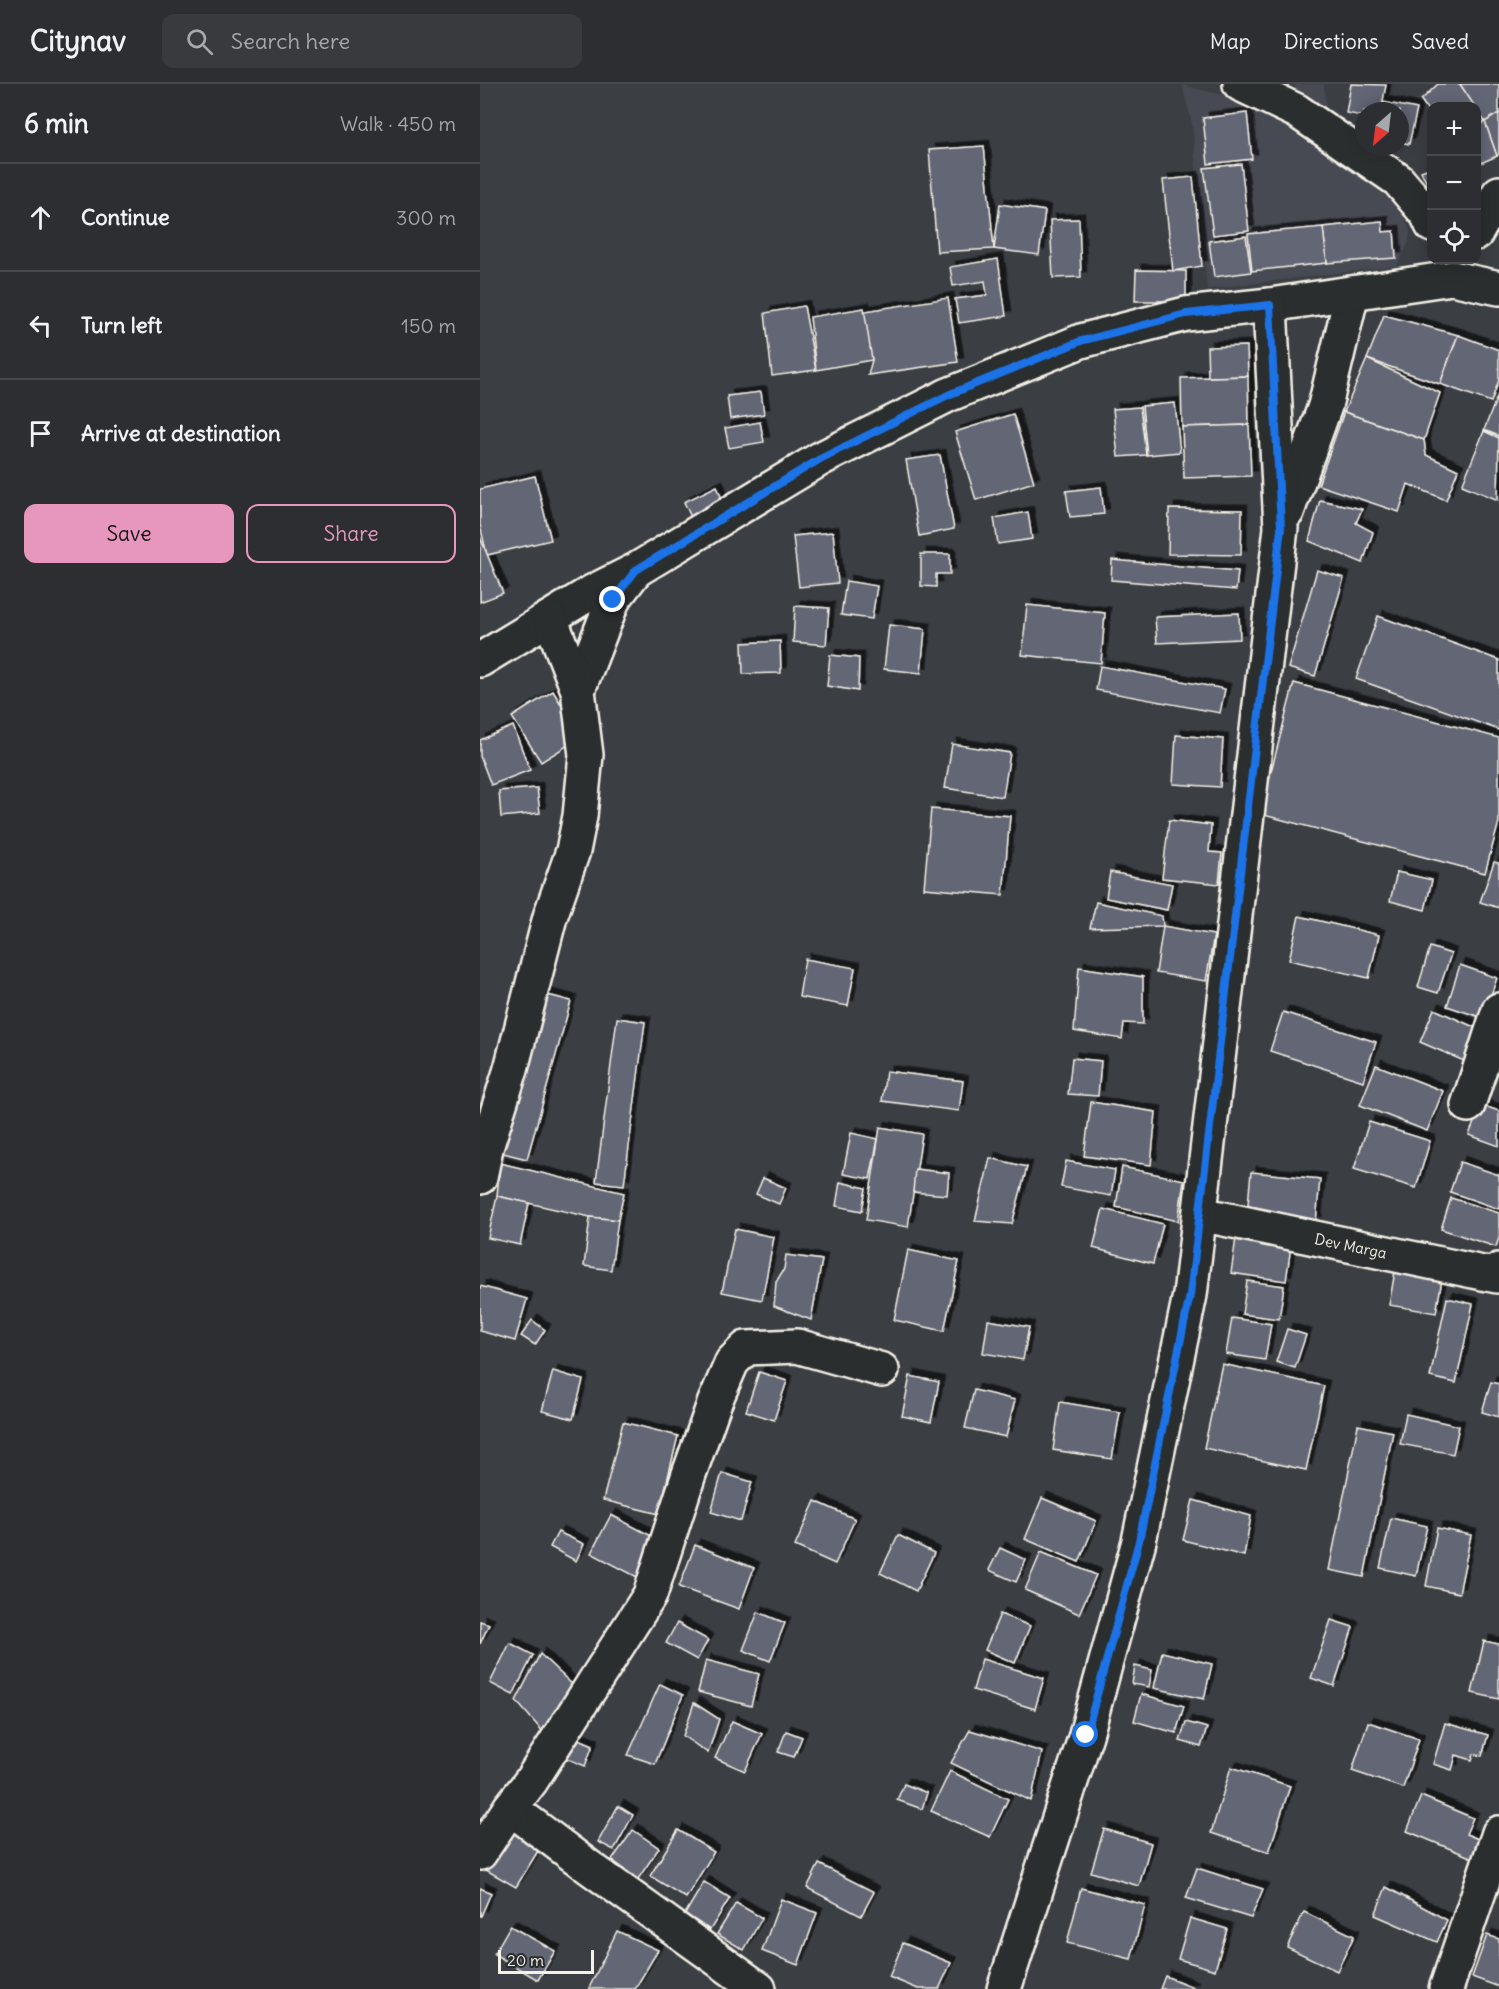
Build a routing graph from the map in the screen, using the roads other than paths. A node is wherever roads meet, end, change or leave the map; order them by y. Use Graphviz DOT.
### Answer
graph roads {
  1 [pos="1240,84"];
  2 [pos="1499,193"];
  3 [pos="1427,214"];
  4 [pos="1481,224"];
  5 [pos="1453,266"];
  6 [pos="1499,288"];
  7 [pos="1352,293"];
  8 [pos="1270,305"];
  9 [pos="1281,528"];
  10 [pos="636,570"];
  11 [pos="550,618"];
  12 [pos="480,660"];
  13 [pos="578,690"];
  14 [pos="1499,1010"];
  15 [pos="1468,1105"];
  16 [pos="480,1177"];
  17 [pos="1200,1214"];
  18 [pos="1499,1270"];
  19 [pos="882,1370"];
  20 [pos="510,1808"];
  21 [pos="1499,1833"];
  22 [pos="480,1853"];
  23 [pos="759,1989"];
  24 [pos="1004,1989"];
  25 [pos="1446,1989"];
  1 -- 3 [label="street"];
  2 -- 4 [label="street"];
  5 -- 6 [label="street"];
  5 -- 7 [label="street"];
  7 -- 8 [label="street"];
  7 -- 9 [label="street"];
  8 -- 9 [label="street"];
  8 -- 10 [label="street"];
  9 -- 17 [label="street"];
  10 -- 11 [label="street"];
  10 -- 13 [label="street"];
  11 -- 12 [label="street"];
  11 -- 13 [label="street"];
  13 -- 16 [label="street"];
  14 -- 15 [label="street"];
  17 -- 18 [label="street, Dev Marga"];
  17 -- 24 [label="street"];
  19 -- 20 [label="street"];
  20 -- 22 [label="street"];
  20 -- 23 [label="street"];
  21 -- 25 [label="street"];
}
